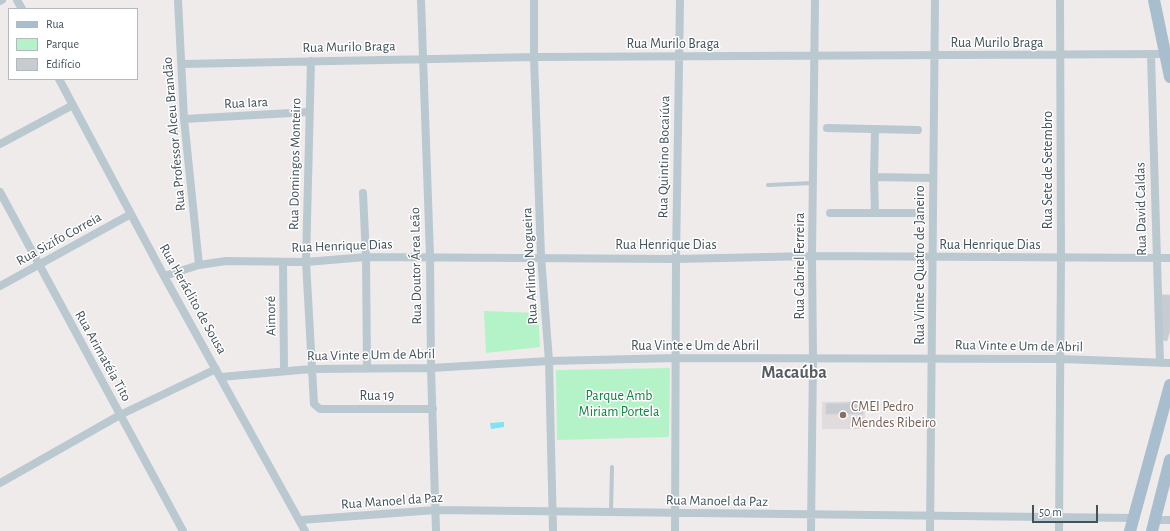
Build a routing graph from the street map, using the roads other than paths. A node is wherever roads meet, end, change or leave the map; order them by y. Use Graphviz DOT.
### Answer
graph roads {
  1 [pos="178,0"];
  2 [pos="421,0"];
  3 [pos="534,0"];
  4 [pos="680,0"];
  5 [pos="816,0"];
  6 [pos="934,0"];
  7 [pos="1060,0"];
  8 [pos="1154,0"];
  9 [pos="1165,54"];
  10 [pos="1061,55"];
  11 [pos="1151,55"];
  12 [pos="814,56"];
  13 [pos="934,56"];
  14 [pos="534,57"];
  15 [pos="679,57"];
  16 [pos="423,58"];
  17 [pos="311,61"];
  18 [pos="182,64"];
  19 [pos="1170,77"];
  20 [pos="60,80"];
  21 [pos="73,105"];
  22 [pos="309,112"];
  23 [pos="184,119"];
  24 [pos="827,128"];
  25 [pos="875,130"];
  26 [pos="918,130"];
  27 [pos="0,144"];
  28 [pos="874,177"];
  29 [pos="933,178"];
  30 [pos="813,183"];
  31 [pos="768,185"];
  32 [pos="0,192"];
  33 [pos="364,193"];
  34 [pos="830,213"];
  35 [pos="875,213"];
  36 [pos="919,213"];
  37 [pos="131,214"];
  38 [pos="430,256"];
  39 [pos="812,256"];
  40 [pos="366,257"];
  41 [pos="541,257"];
  42 [pos="932,257"];
  43 [pos="1061,258"];
  44 [pos="1156,258"];
  45 [pos="1170,258"];
  46 [pos="676,259"];
  47 [pos="283,262"];
  48 [pos="306,262"];
  49 [pos="38,265"];
  50 [pos="199,265"];
  51 [pos="164,276"];
  52 [pos="0,286"];
  53 [pos="676,358"];
  54 [pos="932,358"];
  55 [pos="814,359"];
  56 [pos="1061,359"];
  57 [pos="549,361"];
  58 [pos="1160,362"];
  59 [pos="1170,363"];
  60 [pos="431,368"];
  61 [pos="216,369"];
  62 [pos="311,369"];
  63 [pos="367,369"];
  64 [pos="284,371"];
  65 [pos="221,377"];
  66 [pos="1170,385"];
  67 [pos="320,408"];
  68 [pos="433,409"];
  69 [pos="120,415"];
  70 [pos="1170,460"];
  71 [pos="612,467"];
  72 [pos="0,483"];
  73 [pos="436,510"];
  74 [pos="553,512"];
  75 [pos="611,512"];
  76 [pos="675,514"];
  77 [pos="811,515"];
  78 [pos="930,516"];
  79 [pos="1060,517"];
  80 [pos="1134,518"];
  81 [pos="301,520"];
  82 [pos="1170,520"];
  83 [pos="1154,525"];
  84 [pos="183,531"];
  85 [pos="305,531"];
  86 [pos="436,531"];
  87 [pos="553,531"];
  88 [pos="675,531"];
  89 [pos="811,531"];
  90 [pos="930,531"];
  91 [pos="1060,531"];
  92 [pos="1130,531"];
  1 -- 18 [label="street, Rua Professor Alceu Brandão"];
  2 -- 16 [label="street, Rua Doutor Área Leão"];
  3 -- 14 [label="street, Rua Arlindo Nogueira"];
  4 -- 15 [label="street, Rua Quintino Bocaiúva"];
  5 -- 12 [label="street, Rua Gabriel Ferreira"];
  6 -- 13 [label="street, Rua Vinte e Quatro de Janeiro"];
  7 -- 10 [label="street, Rua Sete de Setembro"];
  8 -- 9 [label="main road"];
  9 -- 11 [label="street, Rua Murilo Braga"];
  9 -- 19 [label="main road"];
  10 -- 11 [label="street, Rua Murilo Braga"];
  10 -- 13 [label="street, Rua Murilo Braga"];
  10 -- 43 [label="street, Rua Sete de Setembro"];
  11 -- 44 [label="street, Rua David Caldas"];
  12 -- 13 [label="street, Rua Murilo Braga"];
  12 -- 15 [label="street, Rua Murilo Braga"];
  12 -- 30 [label="street, Rua Gabriel Ferreira"];
  13 -- 29 [label="street, Rua Vinte e Quatro de Janeiro"];
  14 -- 15 [label="street, Rua Murilo Braga"];
  14 -- 16 [label="street, Rua Murilo Braga"];
  14 -- 41 [label="street, Rua Arlindo Nogueira"];
  15 -- 46 [label="street, Rua Quintino Bocaiúva"];
  16 -- 17 [label="street, Rua Murilo Braga"];
  16 -- 38 [label="street, Rua Doutor Área Leão"];
  17 -- 18 [label="street, Rua Murilo Braga"];
  17 -- 22 [label="street, Rua Domingos Monteiro"];
  18 -- 23 [label="street, Rua Professor Alceu Brandão"];
  20 -- 21 [label="street, Rua Heráclito de Sousa"];
  21 -- 27 [label="street"];
  21 -- 37 [label="street, Rua Heráclito de Sousa"];
  22 -- 23 [label="street, Rua Iara"];
  22 -- 48 [label="street, Rua Domingos Monteiro"];
  23 -- 50 [label="street, Rua Professor Alceu Brandão"];
  24 -- 25 [label="street"];
  25 -- 26 [label="street"];
  25 -- 28 [label="street"];
  28 -- 29 [label="street"];
  28 -- 35 [label="street"];
  29 -- 42 [label="street, Rua Vinte e Quatro de Janeiro"];
  30 -- 31 [label="lane"];
  30 -- 39 [label="street, Rua Gabriel Ferreira"];
  32 -- 49 [label="street, Rua Arimatéia Tito"];
  33 -- 40 [label="street"];
  34 -- 35 [label="street"];
  35 -- 36 [label="street"];
  37 -- 49 [label="street, Rua Sizifo Correia"];
  37 -- 51 [label="street, Rua Heráclito de Sousa"];
  38 -- 40 [label="street, Rua Henrique Dias"];
  38 -- 41 [label="street, Rua Henrique Dias"];
  38 -- 60 [label="street, Rua Doutor Área Leão"];
  39 -- 42 [label="street, Rua Henrique Dias"];
  39 -- 46 [label="street, Rua Henrique Dias"];
  39 -- 55 [label="street, Rua Gabriel Ferreira"];
  40 -- 48 [label="street, Rua Henrique Dias"];
  40 -- 63 [label="street"];
  41 -- 46 [label="street, Rua Henrique Dias"];
  41 -- 57 [label="street, Rua Arlindo Nogueira"];
  42 -- 43 [label="street, Rua Henrique Dias"];
  42 -- 54 [label="street, Rua Vinte e Quatro de Janeiro"];
  43 -- 44 [label="street, Rua Henrique Dias"];
  43 -- 56 [label="street, Rua Sete de Setembro"];
  44 -- 45 [label="street, Rua Henrique Dias"];
  44 -- 58 [label="street, Rua David Caldas"];
  46 -- 53 [label="street, Rua Quintino Bocaiúva"];
  47 -- 48 [label="street, Rua Henrique Dias"];
  47 -- 50 [label="street, Rua Henrique Dias"];
  47 -- 64 [label="street, Aimoré"];
  48 -- 62 [label="street, Rua Domingos Monteiro"];
  49 -- 52 [label="street, Rua Sizifo Correia"];
  49 -- 69 [label="street, Rua Arimatéia Tito"];
  50 -- 51 [label="street, Rua Henrique Dias"];
  51 -- 61 [label="street, Rua Heráclito de Sousa"];
  53 -- 55 [label="street, Rua Vinte e Um de Abril"];
  53 -- 57 [label="street, Rua Vinte e Um de Abril"];
  53 -- 76 [label="street, Rua Quintino Bocaiúva"];
  54 -- 55 [label="street, Rua Vinte e Um de Abril"];
  54 -- 56 [label="street, Rua Vinte e Um de Abril"];
  54 -- 78 [label="street, Rua Vinte e Quatro de Janeiro"];
  55 -- 77 [label="street, Rua Gabriel Ferreira"];
  56 -- 58 [label="street, Rua Vinte e Um de Abril"];
  56 -- 79 [label="street, Rua Sete de Setembro"];
  57 -- 60 [label="street, Rua Vinte e Um de Abril"];
  57 -- 74 [label="street, Rua Arlindo Nogueira"];
  58 -- 59 [label="street, Rua Vinte e Um de Abril"];
  60 -- 63 [label="street, Rua Vinte e Um de Abril"];
  60 -- 68 [label="street, Rua Doutor Área Leão"];
  61 -- 65 [label="street, Rua Heráclito de Sousa"];
  61 -- 69 [label="street"];
  62 -- 63 [label="street, Rua Vinte e Um de Abril"];
  62 -- 64 [label="street, Rua Vinte e Um de Abril"];
  62 -- 67 [label="street, Rua Domingos Monteiro"];
  64 -- 65 [label="street, Rua Vinte e Um de Abril"];
  65 -- 81 [label="street, Rua Heráclito de Sousa"];
  66 -- 80 [label="main road"];
  67 -- 68 [label="street, Rua 19"];
  68 -- 73 [label="street, Rua Doutor Área Leão"];
  69 -- 72 [label="street"];
  69 -- 84 [label="street, Rua Arimatéia Tito"];
  70 -- 83 [label="main road"];
  71 -- 75 [label="lane"];
  73 -- 74 [label="street, Rua Manoel da Paz"];
  73 -- 81 [label="street, Rua Manoel da Paz"];
  73 -- 86 [label="street, Rua Doutor Área Leão"];
  74 -- 75 [label="street, Rua Manoel da Paz"];
  74 -- 87 [label="street, Rua Arlindo Nogueira"];
  75 -- 76 [label="street, Rua Manoel da Paz"];
  76 -- 77 [label="street, Rua Manoel da Paz"];
  76 -- 88 [label="street, Rua Quintino Bocaiúva"];
  77 -- 78 [label="street, Rua Manoel da Paz"];
  77 -- 89 [label="street, Rua Gabriel Ferreira"];
  78 -- 79 [label="street, Rua Manoel da Paz"];
  78 -- 90 [label="street, Rua Vinte e Quatro de Janeiro"];
  79 -- 80 [label="street, Rua Manoel da Paz"];
  79 -- 91 [label="street, Rua Sete de Setembro"];
  80 -- 92 [label="main road"];
  81 -- 85 [label="street, Rua Heráclito de Sousa"];
  82 -- 83 [label="street"];
}
